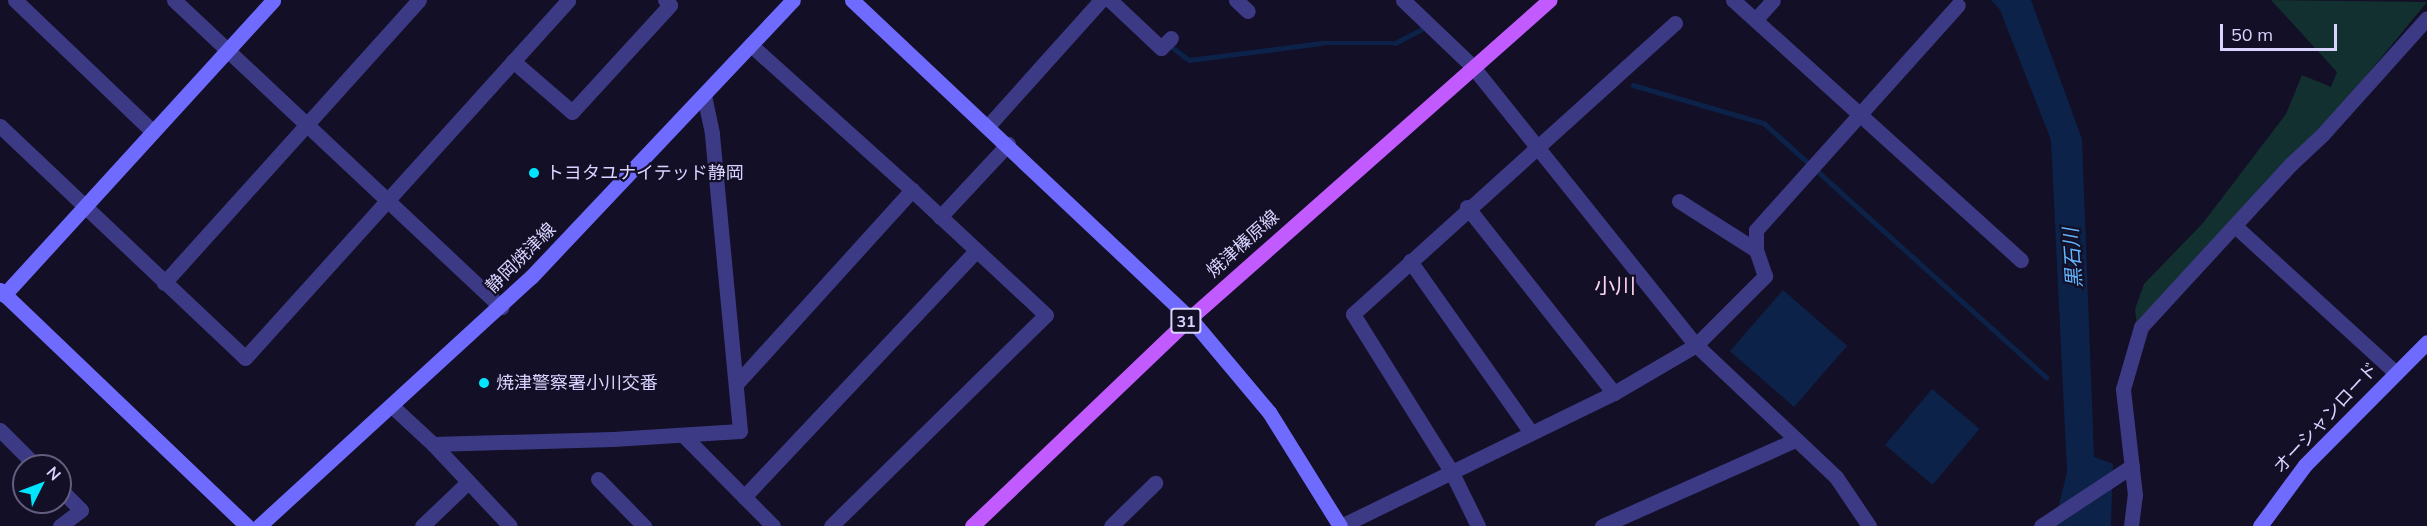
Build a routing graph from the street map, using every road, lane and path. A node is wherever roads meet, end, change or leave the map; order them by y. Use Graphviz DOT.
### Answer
graph roads {
  1 [pos="15,0"];
  2 [pos="174,0"];
  3 [pos="273,0"];
  4 [pos="419,0"];
  5 [pos="568,0"];
  6 [pos="665,0"];
  7 [pos="792,0"];
  8 [pos="852,0"];
  9 [pos="1101,0"];
  10 [pos="1110,0"];
  11 [pos="1403,0"];
  12 [pos="1549,0"];
  13 [pos="1732,0"];
  14 [pos="1773,0"];
  15 [pos="1958,5"];
  16 [pos="1756,18"];
  17 [pos="2427,18"];
  18 [pos="1675,23"];
  19 [pos="1167,41"];
  20 [pos="751,45"];
  21 [pos="227,50"];
  22 [pos="513,61"];
  23 [pos="1473,67"];
  24 [pos="704,96"];
  25 [pos="1861,114"];
  26 [pos="306,123"];
  27 [pos="0,126"];
  28 [pos="988,126"];
  29 [pos="152,131"];
  30 [pos="1008,144"];
  31 [pos="1537,146"];
  32 [pos="912,190"];
  33 [pos="387,198"];
  34 [pos="1678,201"];
  35 [pos="82,207"];
  36 [pos="1467,207"];
  37 [pos="940,217"];
  38 [pos="2235,226"];
  39 [pos="1756,250"];
  40 [pos="976,251"];
  41 [pos="2020,260"];
  42 [pos="1410,261"];
  43 [pos="164,283"];
  44 [pos="1,294"];
  45 [pos="501,307"];
  46 [pos="1190,318"];
  47 [pos="2427,342"];
  48 [pos="1696,345"];
  49 [pos="2396,373"];
  50 [pos="737,383"];
  51 [pos="1614,393"];
  52 [pos="393,407"];
  53 [pos="0,430"];
  54 [pos="1530,431"];
  55 [pos="683,435"];
  56 [pos="1796,440"];
  57 [pos="433,444"];
  58 [pos="24,454"];
  59 [pos="2132,466"];
  60 [pos="1451,471"];
  61 [pos="598,479"];
  62 [pos="467,483"];
  63 [pos="1155,483"];
  64 [pos="744,497"];
  65 [pos="72,501"];
  66 [pos="2044,523"];
  67 [pos="60,526"];
  68 [pos="247,526"];
  69 [pos="259,526"];
  70 [pos="422,526"];
  71 [pos="510,526"];
  72 [pos="644,526"];
  73 [pos="773,526"];
  74 [pos="831,526"];
  75 [pos="972,526"];
  76 [pos="1111,526"];
  77 [pos="1340,526"];
  78 [pos="1478,526"];
  79 [pos="1602,526"];
  80 [pos="1869,526"];
  81 [pos="2131,526"];
  82 [pos="2260,526"];
  1 -- 29 [label="street"];
  2 -- 21 [label="street"];
  3 -- 21 [label="street"];
  4 -- 26 [label="street"];
  5 -- 22 [label="street"];
  6 -- 22 [label="street"];
  7 -- 20 [label="street, 静岡焼津線"];
  8 -- 28 [label="street"];
  9 -- 28 [label="street"];
  10 -- 19 [label="street"];
  11 -- 23 [label="street"];
  12 -- 23 [label="main road, 焼津榛原線 / 31"];
  13 -- 16 [label="street"];
  14 -- 16 [label="street"];
  15 -- 25 [label="street"];
  16 -- 25 [label="street"];
  17 -- 38 [label="street"];
  18 -- 31 [label="street"];
  20 -- 24 [label="street, 静岡焼津線"];
  20 -- 32 [label="street"];
  21 -- 26 [label="street"];
  21 -- 29 [label="street"];
  22 -- 33 [label="street"];
  23 -- 31 [label="street"];
  23 -- 46 [label="main road, 焼津榛原線 / 31"];
  24 -- 45 [label="street, 静岡焼津線"];
  24 -- 50 [label="street"];
  25 -- 39 [label="street"];
  25 -- 41 [label="street"];
  26 -- 33 [label="street"];
  26 -- 43 [label="street"];
  27 -- 35 [label="street"];
  28 -- 30 [label="street"];
  29 -- 35 [label="street"];
  30 -- 37 [label="street"];
  30 -- 46 [label="street"];
  31 -- 36 [label="street"];
  31 -- 48 [label="street"];
  32 -- 37 [label="street"];
  32 -- 50 [label="street"];
  33 -- 43 [label="street"];
  33 -- 45 [label="street"];
  34 -- 39 [label="street"];
  35 -- 43 [label="street"];
  35 -- 44 [label="street"];
  36 -- 42 [label="street"];
  36 -- 51 [label="street"];
  37 -- 40 [label="street"];
  38 -- 49 [label="street"];
  38 -- 59 [label="street"];
  39 -- 48 [label="street"];
  40 -- 64 [label="street"];
  40 -- 74 [label="street"];
  42 -- 54 [label="street"];
  42 -- 60 [label="street"];
  44 -- 68 [label="street"];
  45 -- 52 [label="street, 静岡焼津線"];
  46 -- 75 [label="main road, 焼津榛原線 / 31"];
  46 -- 77 [label="street"];
  47 -- 49 [label="street, オーシャンロード"];
  48 -- 51 [label="street"];
  48 -- 56 [label="street"];
  49 -- 82 [label="street, オーシャンロード"];
  50 -- 55 [label="street"];
  51 -- 54 [label="street"];
  52 -- 57 [label="street"];
  52 -- 69 [label="street, 静岡焼津線"];
  53 -- 58 [label="street"];
  54 -- 60 [label="street"];
  55 -- 57 [label="street"];
  55 -- 64 [label="street"];
  56 -- 79 [label="street"];
  56 -- 80 [label="street"];
  57 -- 62 [label="street"];
  59 -- 66 [label="street"];
  59 -- 81 [label="street"];
  60 -- 77 [label="street"];
  60 -- 78 [label="street"];
  61 -- 72 [label="street"];
  62 -- 70 [label="street"];
  62 -- 71 [label="street"];
  63 -- 76 [label="street"];
  64 -- 73 [label="street"];
  65 -- 67 [label="street"];
}
